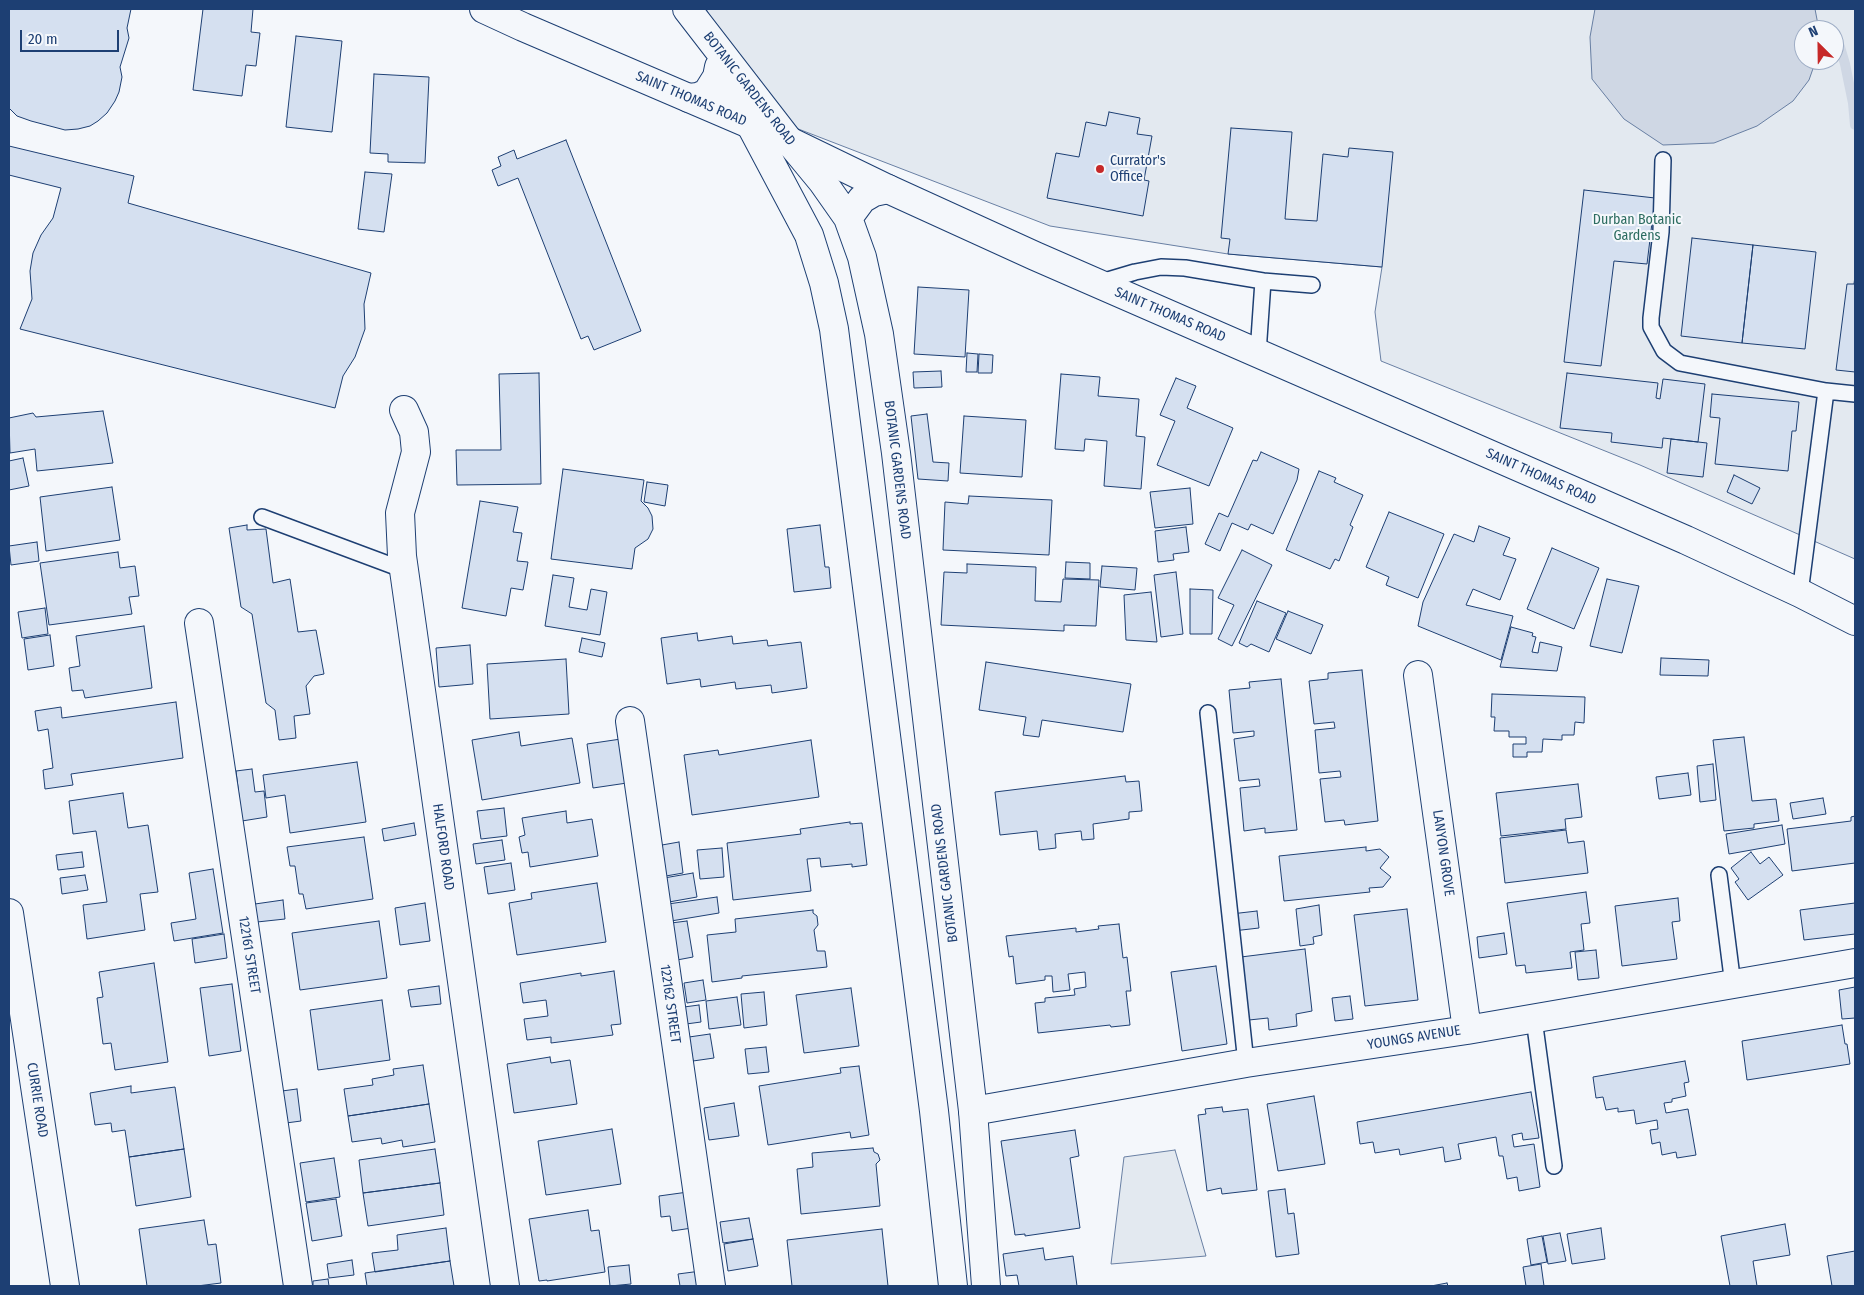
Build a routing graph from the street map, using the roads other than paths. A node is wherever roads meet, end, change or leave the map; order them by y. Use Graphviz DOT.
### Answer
graph roads {
  1 [pos="484,9"];
  2 [pos="687,9"];
  3 [pos="719,67"];
  4 [pos="689,98"];
  5 [pos="755,113"];
  6 [pos="789,141"];
  7 [pos="1663,160"];
  8 [pos="772,163"];
  9 [pos="888,189"];
  10 [pos="848,218"];
  11 [pos="1263,281"];
  12 [pos="1098,284"];
  13 [pos="1312,285"];
  14 [pos="1258,353"];
  15 [pos="1826,391"];
  16 [pos="1855,394"];
  17 [pos="404,410"];
  18 [pos="262,516"];
  19 [pos="404,570"];
  20 [pos="1800,593"];
  21 [pos="1855,621"];
  22 [pos="199,623"];
  23 [pos="1418,675"];
  24 [pos="1208,713"];
  25 [pos="630,722"];
  26 [pos="1719,875"];
  27 [pos="9,915"];
  28 [pos="1855,963"];
  29 [pos="1733,985"];
  30 [pos="1534,1018"];
  31 [pos="1467,1030"];
  32 [pos="1246,1063"];
  33 [pos="973,1111"];
  34 [pos="1554,1166"];
  35 [pos="65,1286"];
  36 [pos="298,1286"];
  37 [pos="505,1286"];
  38 [pos="711,1286"];
  39 [pos="953,1286"];
  40 [pos="986,1286"];
  1 -- 4 [label="street, SAINT THOMAS ROAD"];
  2 -- 3 [label="street, BOTANIC GARDENS ROAD"];
  2 -- 5 [label="street, BOTANIC GARDENS ROAD"];
  3 -- 4 [label="street"];
  3 -- 5 [label="street, BOTANIC GARDENS ROAD"];
  4 -- 5 [label="street, SAINT THOMAS ROAD"];
  5 -- 6 [label="street, SAINT THOMAS ROAD"];
  5 -- 8 [label="street, BOTANIC GARDENS ROAD"];
  6 -- 8 [label="street"];
  6 -- 9 [label="street, SAINT THOMAS ROAD"];
  6 -- 10 [label="street, BOTANIC GARDENS ROAD"];
  7 -- 15 [label="lane"];
  8 -- 39 [label="street, BOTANIC GARDENS ROAD"];
  9 -- 10 [label="street"];
  9 -- 12 [label="street, SAINT THOMAS ROAD"];
  10 -- 33 [label="street, BOTANIC GARDENS ROAD"];
  11 -- 12 [label="lane"];
  11 -- 13 [label="lane"];
  11 -- 14 [label="lane"];
  12 -- 14 [label="street, SAINT THOMAS ROAD"];
  14 -- 20 [label="street, SAINT THOMAS ROAD"];
  15 -- 16 [label="lane"];
  15 -- 20 [label="lane"];
  17 -- 19 [label="street, HALFORD ROAD"];
  18 -- 19 [label="lane"];
  19 -- 37 [label="street, HALFORD ROAD"];
  20 -- 21 [label="street, SAINT THOMAS ROAD"];
  22 -- 36 [label="street, 122161 STREET"];
  23 -- 31 [label="street, LANYON GROVE"];
  24 -- 32 [label="lane"];
  25 -- 38 [label="street, 122162 STREET"];
  26 -- 29 [label="lane"];
  27 -- 35 [label="street, CURRIE ROAD"];
  28 -- 29 [label="street, YOUNGS AVENUE"];
  29 -- 30 [label="street, YOUNGS AVENUE"];
  30 -- 31 [label="street, YOUNGS AVENUE"];
  30 -- 34 [label="lane"];
  31 -- 32 [label="street, YOUNGS AVENUE"];
  32 -- 33 [label="street, YOUNGS AVENUE"];
  33 -- 40 [label="street, BOTANIC GARDENS ROAD"];
}
